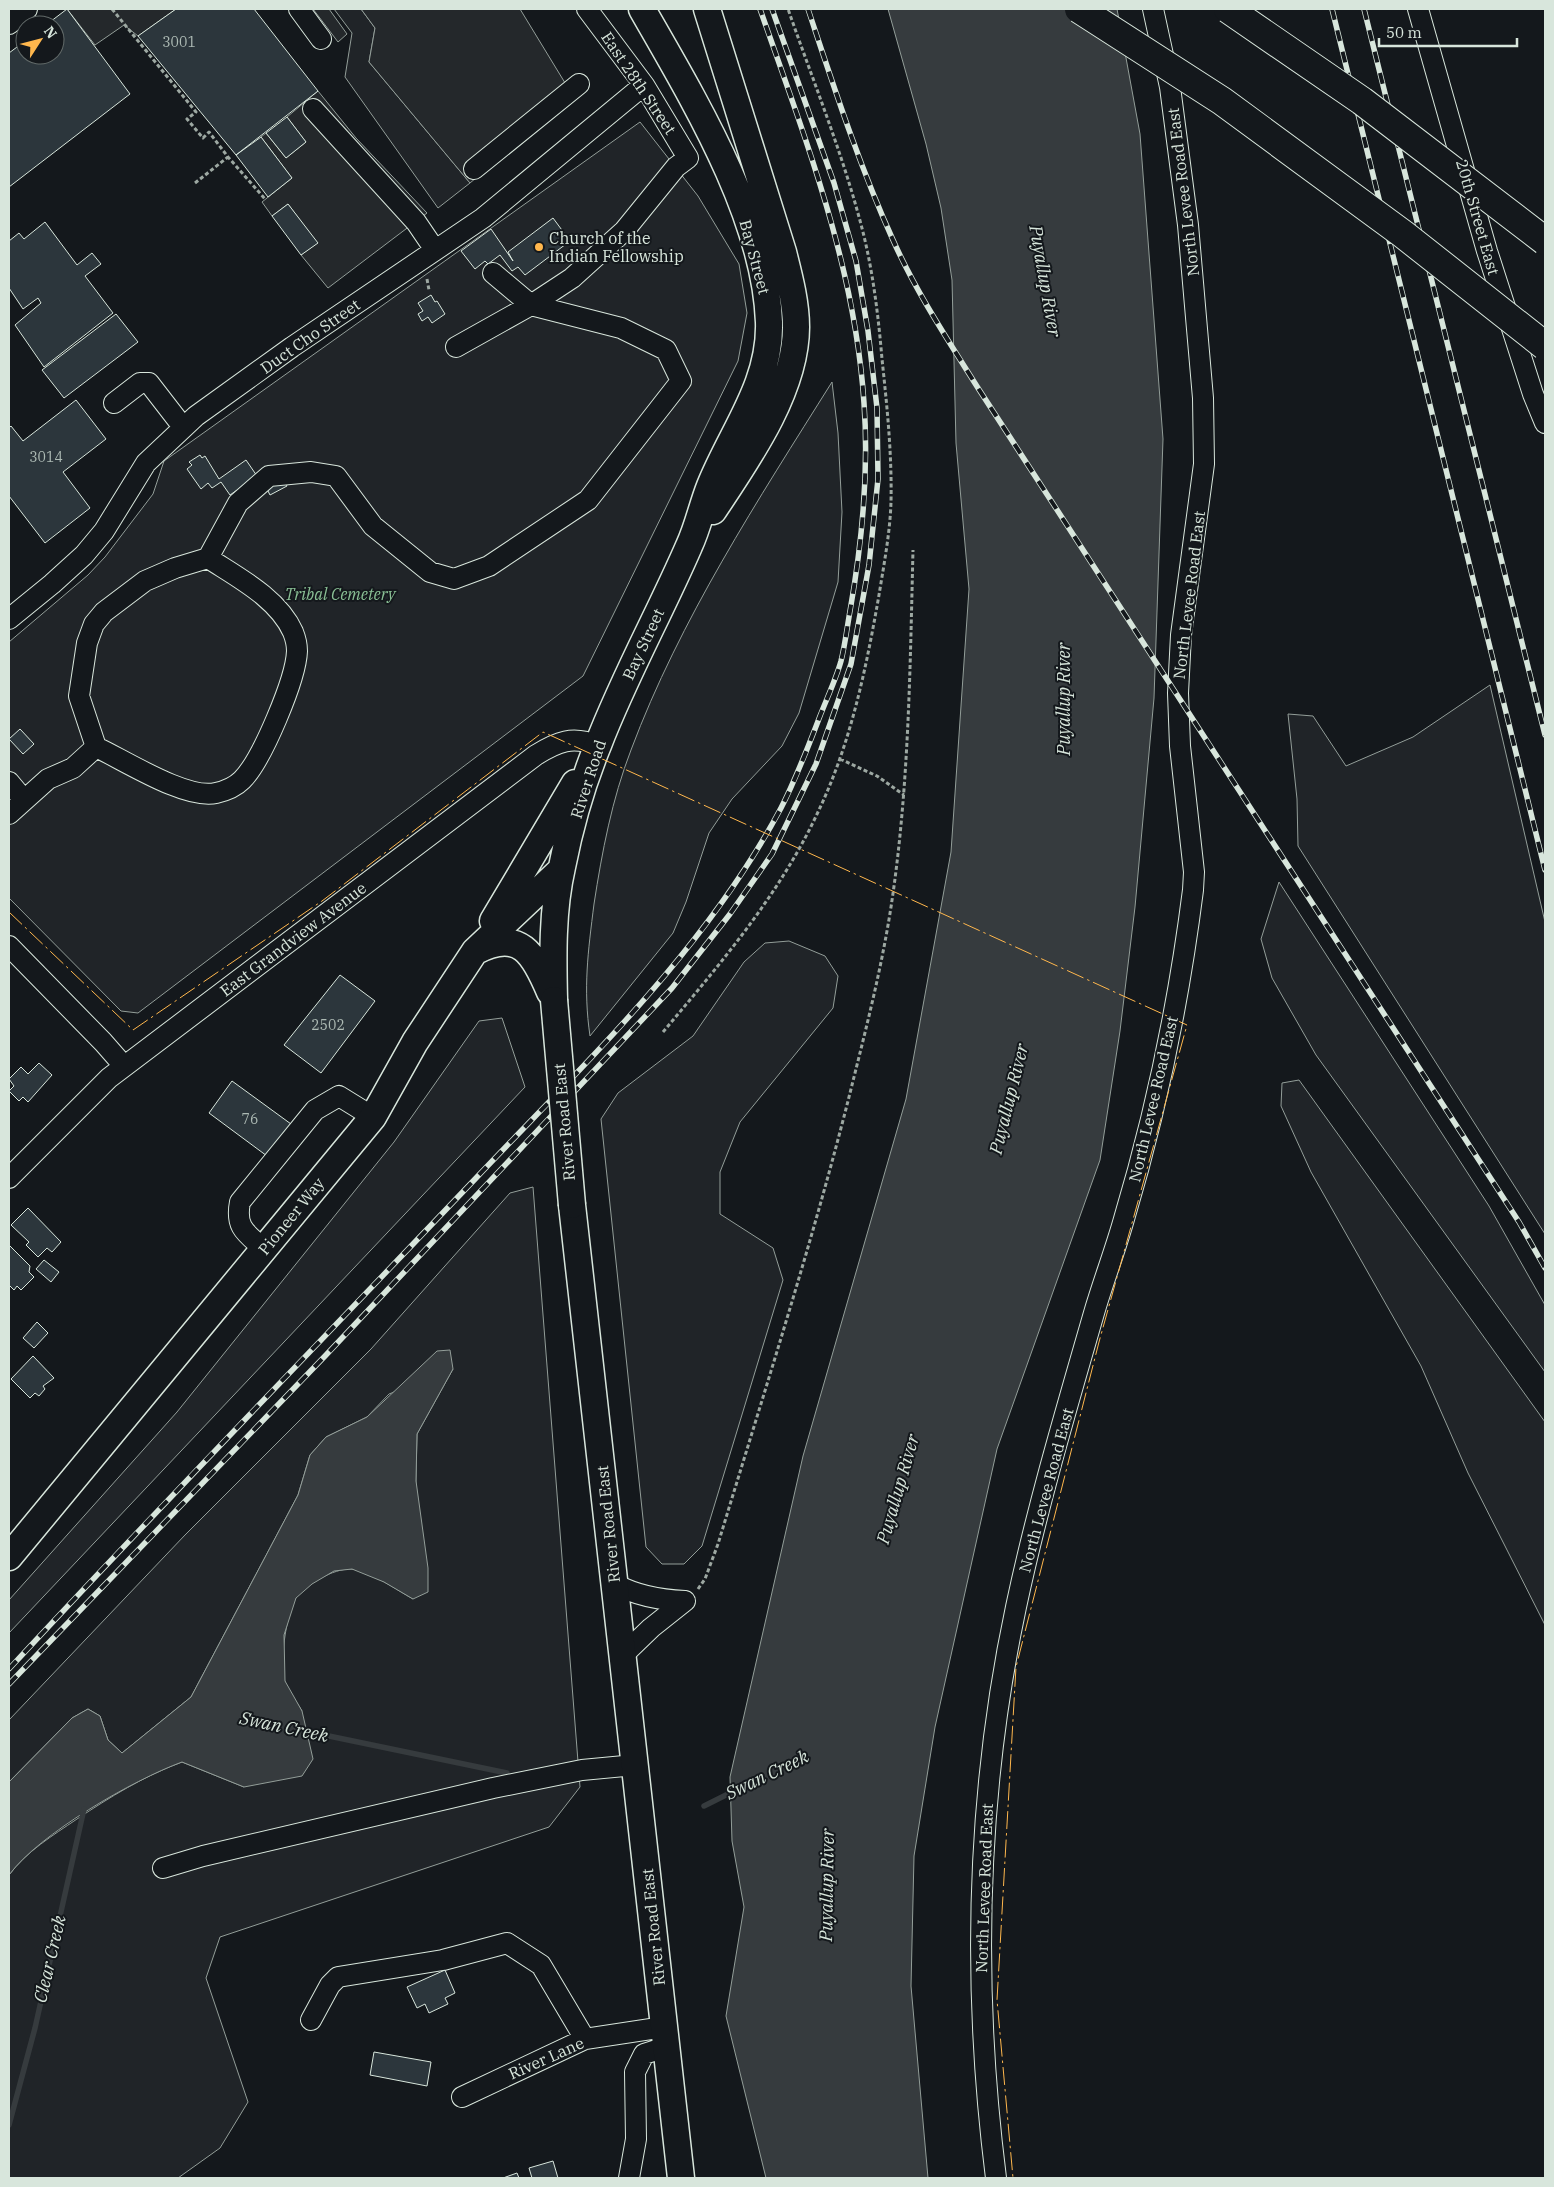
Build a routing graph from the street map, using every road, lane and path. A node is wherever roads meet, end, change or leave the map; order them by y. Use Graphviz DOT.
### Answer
graph roads {
  1 [pos="27,9"];
  2 [pos="112,9"];
  3 [pos="299,9"];
  4 [pos="587,9"];
  5 [pos="642,9"];
  6 [pos="707,9"];
  7 [pos="788,9"];
  8 [pos="1078,9"];
  9 [pos="1153,9"];
  10 [pos="1228,9"];
  11 [pos="1418,9"];
  12 [pos="9,24"];
  13 [pos="321,39"];
  14 [pos="579,84"];
  15 [pos="644,85"];
  16 [pos="313,110"];
  17 [pos="228,157"];
  18 [pos="474,169"];
  19 [pos="195,183"];
  20 [pos="265,199"];
  21 [pos="1545,241"];
  22 [pos="435,250"];
  23 [pos="493,274"];
  24 [pos="531,305"];
  25 [pos="1545,346"];
  26 [pos="456,347"];
  27 [pos="114,403"];
  28 [pos="1545,423"];
  29 [pos="183,427"];
  30 [pos="690,545"];
  31 [pos="913,550"];
  32 [pos="208,558"];
  33 [pos="9,619"];
  34 [pos="621,690"];
  35 [pos="597,746"];
  36 [pos="96,747"];
  37 [pos="840,759"];
  38 [pos="9,782"];
  39 [pos="904,795"];
  40 [pos="24,800"];
  41 [pos="9,814"];
  42 [pos="561,870"];
  43 [pos="9,946"];
  44 [pos="475,951"];
  45 [pos="554,1000"];
  46 [pos="663,1032"];
  47 [pos="124,1066"];
  48 [pos="373,1117"];
  49 [pos="11,1170"];
  50 [pos="264,1249"];
  51 [pos="9,1556"];
  52 [pos="615,1584"];
  53 [pos="685,1601"];
  54 [pos="623,1656"];
  55 [pos="635,1765"];
  56 [pos="162,1868"];
  57 [pos="311,2020"];
  58 [pos="665,2037"];
  59 [pos="585,2039"];
  60 [pos="462,2097"];
  61 [pos="629,2178"];
  62 [pos="681,2178"];
  63 [pos="996,2178"];
  1 -- 12 [label="street"];
  2 -- 17 [label="path"];
  3 -- 13 [label="street"];
  4 -- 15 [label="street, East 28th Street"];
  5 -- 30 [label="main road, Bay Street"];
  6 -- 30 [label="main road, Bay Street"];
  7 -- 37 [label="path"];
  8 -- 25 [label="highway, bridge"];
  9 -- 63 [label="street, North Levee Road East"];
  10 -- 21 [label="highway, bridge"];
  11 -- 28 [label="street, 20th Street East"];
  14 -- 18 [label="street"];
  15 -- 22 [label="street, Duct Cho Street"];
  15 -- 24 [label="street, East 28th Street"];
  16 -- 22 [label="street"];
  17 -- 19 [label="path"];
  17 -- 20 [label="path"];
  22 -- 29 [label="street, Duct Cho Street"];
  23 -- 24 [label="street"];
  24 -- 26 [label="street"];
  24 -- 32 [label="street"];
  27 -- 29 [label="street"];
  29 -- 33 [label="street, Duct Cho Street"];
  30 -- 34 [label="main road, Bay Street"];
  31 -- 39 [label="path"];
  32 -- 36 [label="street"];
  32 -- 36 [label="street"];
  34 -- 35 [label="main road, River Road"];
  35 -- 42 [label="main road, River Road"];
  35 -- 44 [label="main road"];
  35 -- 47 [label="street, East Grandview Avenue"];
  36 -- 40 [label="street"];
  37 -- 39 [label="path"];
  37 -- 46 [label="path"];
  38 -- 40 [label="street"];
  39 -- 53 [label="path"];
  40 -- 41 [label="street"];
  42 -- 44 [label="main road, Pioneer Way"];
  42 -- 45 [label="main road, River Road East"];
  43 -- 47 [label="street"];
  44 -- 45 [label="main road"];
  44 -- 48 [label="main road, Pioneer Way"];
  45 -- 52 [label="main road, River Road East, bridge"];
  47 -- 49 [label="street, East Grandview Avenue"];
  48 -- 50 [label="main road, Pioneer Way"];
  48 -- 50 [label="street"];
  50 -- 51 [label="main road, Pioneer Way"];
  52 -- 53 [label="street"];
  52 -- 54 [label="main road, River Road East"];
  53 -- 54 [label="street"];
  54 -- 55 [label="main road, River Road East"];
  55 -- 56 [label="street"];
  55 -- 58 [label="main road, River Road East"];
  57 -- 59 [label="street"];
  58 -- 59 [label="street, River Lane"];
  58 -- 61 [label="street"];
  58 -- 62 [label="main road, River Road East"];
  59 -- 60 [label="street, River Lane"];
}
